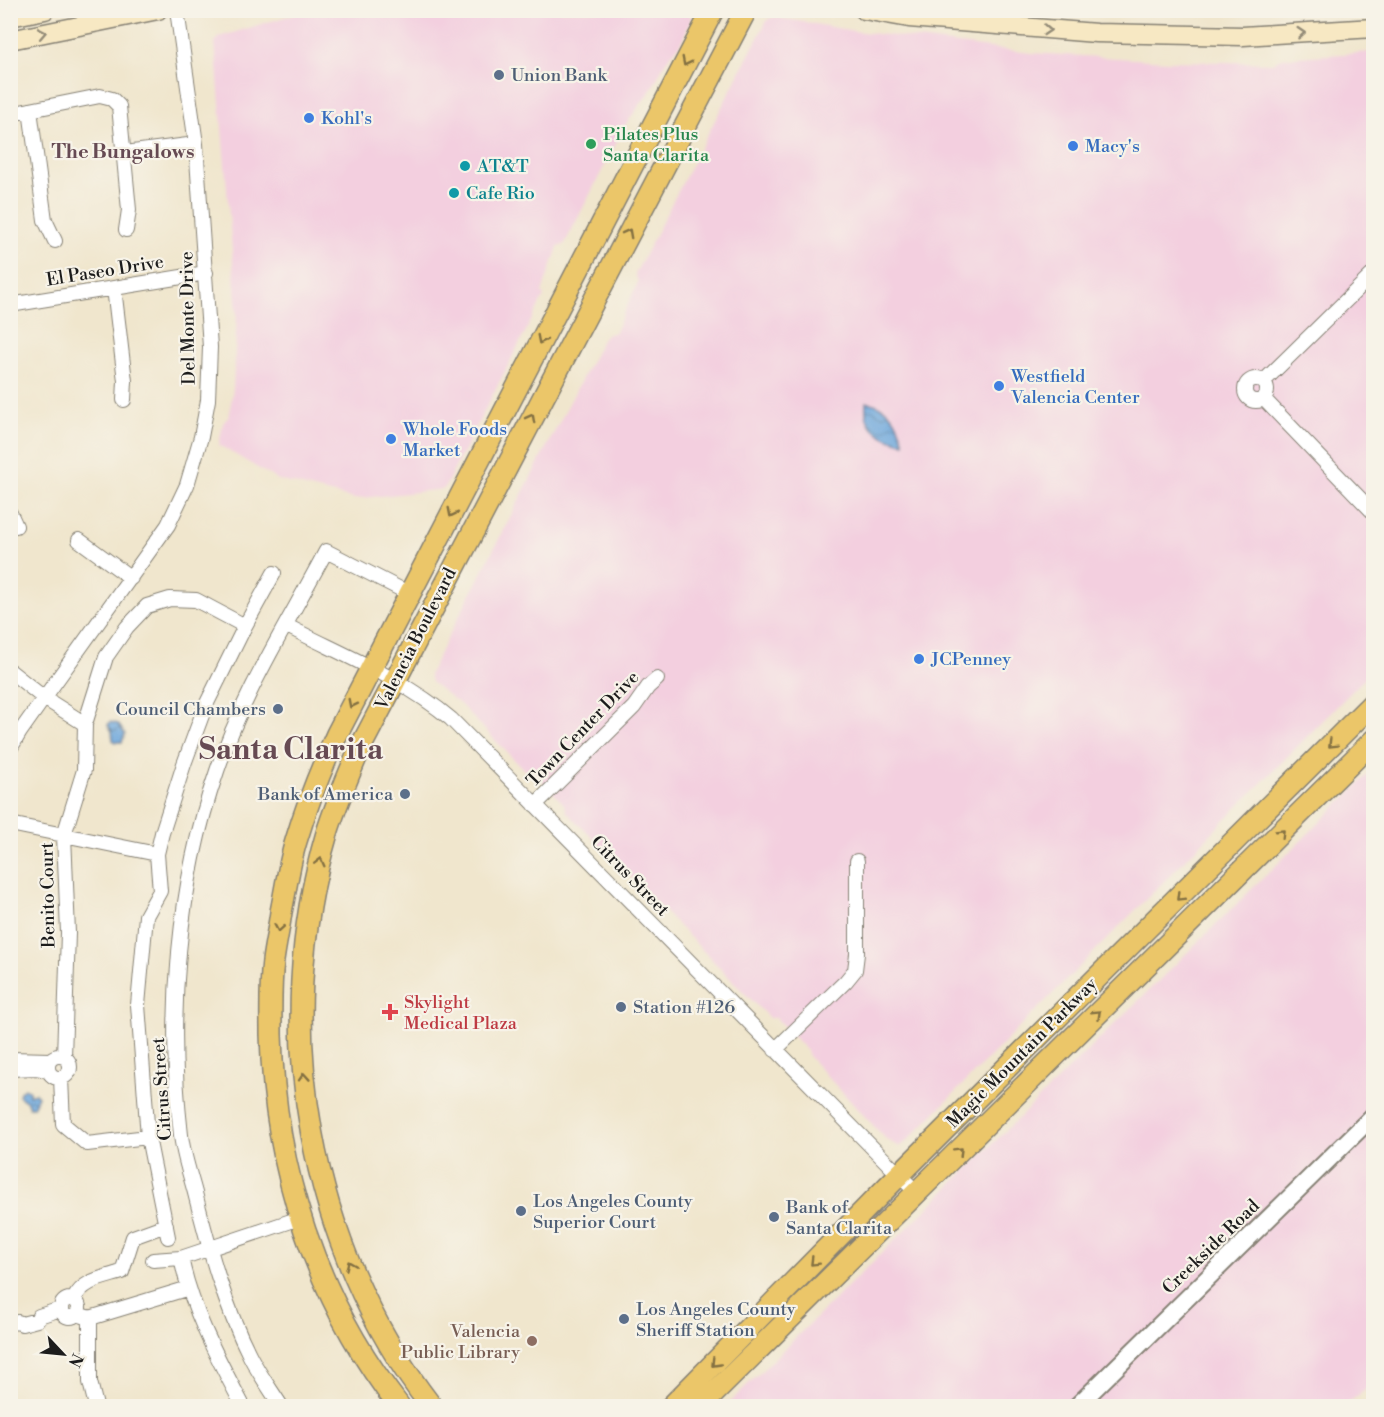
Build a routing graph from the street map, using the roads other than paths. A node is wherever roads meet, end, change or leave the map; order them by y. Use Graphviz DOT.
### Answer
graph roads {
  1 [pos="45,10"];
  2 [pos="158,10"];
  3 [pos="177,10"];
  4 [pos="713,10"];
  5 [pos="746,10"];
  6 [pos="864,10"];
  7 [pos="10,17"];
  8 [pos="1374,28"];
  9 [pos="10,39"];
  10 [pos="30,110"];
  11 [pos="10,114"];
  12 [pos="196,144"];
  13 [pos="125,153"];
  14 [pos="126,230"];
  15 [pos="56,241"];
  16 [pos="206,273"];
  17 [pos="1374,273"];
  18 [pos="114,288"];
  19 [pos="10,305"];
  20 [pos="1263,382"];
  21 [pos="1263,398"];
  22 [pos="124,400"];
  23 [pos="1374,513"];
  24 [pos="79,540"];
  25 [pos="274,573"];
  26 [pos="131,578"];
  27 [pos="410,594"];
  28 [pos="244,626"];
  29 [pos="286,626"];
  30 [pos="371,669"];
  31 [pos="10,671"];
  32 [pos="657,679"];
  33 [pos="394,681"];
  34 [pos="44,698"];
  35 [pos="1374,702"];
  36 [pos="85,724"];
  37 [pos="1374,740"];
  38 [pos="10,749"];
  39 [pos="309,802"];
  40 [pos="1275,802"];
  41 [pos="535,805"];
  42 [pos="10,824"];
  43 [pos="64,836"];
  44 [pos="157,854"];
  45 [pos="857,861"];
  46 [pos="1207,906"];
  47 [pos="310,911"];
  48 [pos="775,1050"];
  49 [pos="10,1059"];
  50 [pos="56,1066"];
  51 [pos="10,1069"];
  52 [pos="1374,1115"];
  53 [pos="148,1137"];
  54 [pos="283,1146"];
  55 [pos="899,1175"];
  56 [pos="917,1193"];
  57 [pos="329,1211"];
  58 [pos="300,1218"];
  59 [pos="209,1249"];
  60 [pos="181,1258"];
  61 [pos="153,1260"];
  62 [pos="189,1288"];
  63 [pos="74,1299"];
  64 [pos="61,1309"];
  65 [pos="369,1310"];
  66 [pos="84,1316"];
  67 [pos="14,1322"];
  68 [pos="96,1407"];
  69 [pos="243,1407"];
  70 [pos="282,1407"];
  71 [pos="399,1407"];
  72 [pos="431,1407"];
  73 [pos="672,1407"];
  74 [pos="701,1407"];
  75 [pos="1077,1407"];
  1 -- 7 [label="main road"];
  9 -- 2 [label="main road, one-way"];
  3 -- 12 [label="street, Del Monte Drive"];
  4 -- 27 [label="main road, Valencia Boulevard, one-way"];
  33 -- 5 [label="main road, Valencia Boulevard, one-way"];
  6 -- 8 [label="main road, one-way"];
  10 -- 11 [label="street"];
  10 -- 13 [label="street"];
  10 -- 15 [label="street"];
  12 -- 13 [label="street"];
  12 -- 16 [label="street, Del Monte Drive"];
  13 -- 14 [label="street"];
  16 -- 18 [label="street, El Paseo Drive"];
  16 -- 26 [label="street, Del Monte Drive"];
  17 -- 20 [label="street"];
  18 -- 19 [label="street, El Paseo Drive"];
  18 -- 22 [label="street"];
  20 -- 21 [label="street"];
  20 -- 21 [label="street"];
  21 -- 23 [label="street"];
  24 -- 26 [label="street"];
  25 -- 28 [label="street"];
  26 -- 34 [label="street, Del Monte Drive"];
  27 -- 29 [label="street, Citrus Street"];
  27 -- 30 [label="main road, Valencia Boulevard"];
  28 -- 36 [label="street, Benito Court"];
  28 -- 44 [label="street"];
  29 -- 30 [label="street, Citrus Street"];
  29 -- 59 [label="street, Citrus Street"];
  30 -- 33 [label="street, Citrus Street"];
  30 -- 39 [label="main road, Valencia Boulevard, one-way"];
  31 -- 34 [label="street"];
  32 -- 41 [label="street, Town Center Drive"];
  33 -- 41 [label="street, Citrus Street"];
  47 -- 33 [label="main road, Valencia Boulevard, one-way"];
  34 -- 36 [label="street"];
  34 -- 38 [label="street, Del Monte Drive"];
  35 -- 40 [label="main road, Magic Mountain Parkway, one-way"];
  36 -- 43 [label="street, Benito Court"];
  46 -- 37 [label="main road, Magic Mountain Parkway, one-way"];
  39 -- 47 [label="main road"];
  39 -- 54 [label="main road, Valencia Boulevard, one-way"];
  40 -- 46 [label="main road"];
  40 -- 55 [label="main road, Magic Mountain Parkway, one-way"];
  41 -- 48 [label="street, Citrus Street"];
  42 -- 43 [label="street"];
  43 -- 44 [label="street"];
  43 -- 50 [label="street, Benito Court"];
  44 -- 53 [label="street"];
  45 -- 48 [label="street"];
  56 -- 46 [label="main road, Magic Mountain Parkway, one-way"];
  57 -- 47 [label="main road, Valencia Boulevard, one-way"];
  48 -- 55 [label="street, Citrus Street"];
  49 -- 50 [label="street"];
  50 -- 51 [label="street"];
  50 -- 53 [label="street, Benito Court"];
  52 -- 75 [label="street, Creekside Road"];
  53 -- 63 [label="street"];
  54 -- 57 [label="main road"];
  54 -- 58 [label="main road, Valencia Boulevard"];
  55 -- 56 [label="street, Citrus Street"];
  55 -- 73 [label="main road, Magic Mountain Parkway, one-way"];
  56 -- 74 [label="main road, Magic Mountain Parkway"];
  65 -- 57 [label="main road, Valencia Boulevard, one-way"];
  58 -- 59 [label="street"];
  58 -- 65 [label="main road"];
  58 -- 71 [label="main road, Valencia Boulevard"];
  59 -- 60 [label="street"];
  59 -- 70 [label="street, Citrus Street"];
  60 -- 61 [label="street"];
  60 -- 62 [label="street"];
  62 -- 66 [label="street"];
  62 -- 69 [label="street"];
  63 -- 64 [label="street"];
  63 -- 66 [label="street"];
  64 -- 66 [label="street"];
  64 -- 67 [label="street"];
  65 -- 72 [label="main road, Valencia Boulevard"];
  66 -- 68 [label="street"];
}
